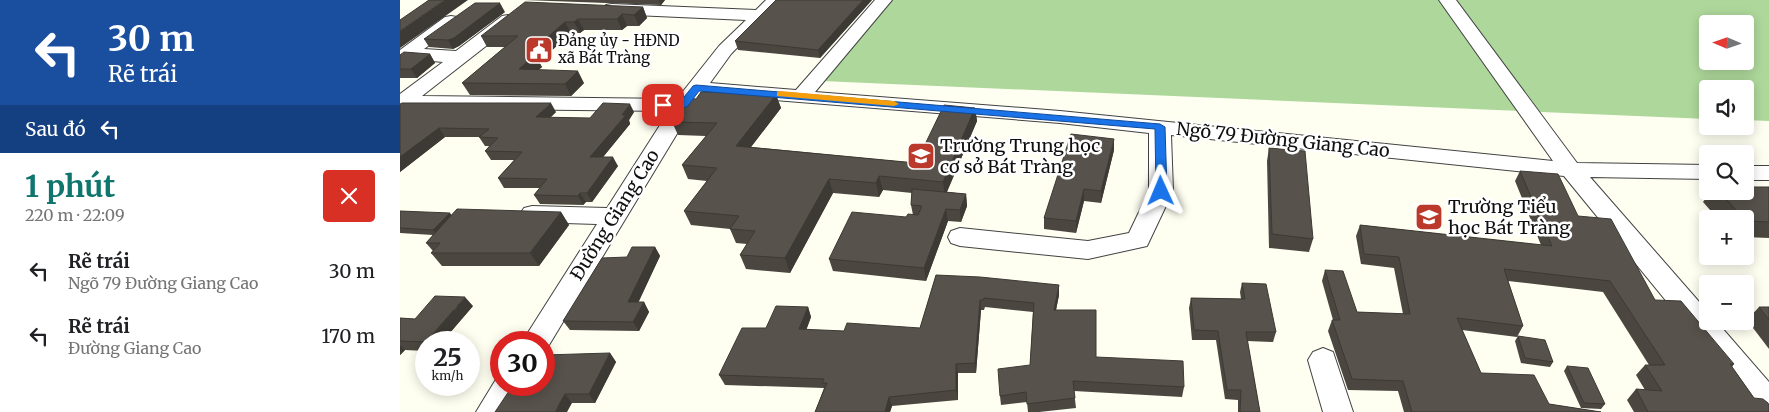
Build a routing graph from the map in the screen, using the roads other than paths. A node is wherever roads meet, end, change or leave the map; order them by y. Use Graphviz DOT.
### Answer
graph roads {
  1 [pos="884,0"];
  2 [pos="1447,0"];
  3 [pos="513,7"];
  4 [pos="768,7"];
  5 [pos="599,8"];
  6 [pos="468,9"];
  7 [pos="460,58"];
  8 [pos="690,96"];
  9 [pos="802,96"];
  10 [pos="401,103"];
  11 [pos="1160,127"];
  12 [pos="1571,170"];
  13 [pos="1699,172"];
  14 [pos="1754,172"];
  15 [pos="1769,173"];
  16 [pos="509,213"];
  17 [pos="615,216"];
  18 [pos="960,237"];
  19 [pos="543,331"];
  20 [pos="1323,360"];
  21 [pos="502,396"];
  22 [pos="1769,404"];
  23 [pos="491,412"];
  24 [pos="1338,412"];
  1 -- 9 [label="street"];
  2 -- 12 [label="street"];
  3 -- 7 [label="street"];
  4 -- 5 [label="street"];
  4 -- 8 [label="street, Đường Giang Cao"];
  6 -- 7 [label="street"];
  7 -- 10 [label="street"];
  8 -- 9 [label="street, Ngõ 79 Đường Giang Cao"];
  8 -- 10 [label="street, Ngõ 79 Đường Giang Cao"];
  8 -- 17 [label="street, Đường Giang Cao"];
  9 -- 11 [label="street, Ngõ 79 Đường Giang Cao"];
  11 -- 12 [label="street, Ngõ 79 Đường Giang Cao"];
  11 -- 18 [label="street"];
  12 -- 13 [label="street"];
  12 -- 22 [label="street"];
  14 -- 15 [label="street"];
  16 -- 17 [label="street"];
  17 -- 19 [label="street, Đường Giang Cao"];
  20 -- 24 [label="street"];
  21 -- 23 [label="street"];
}
